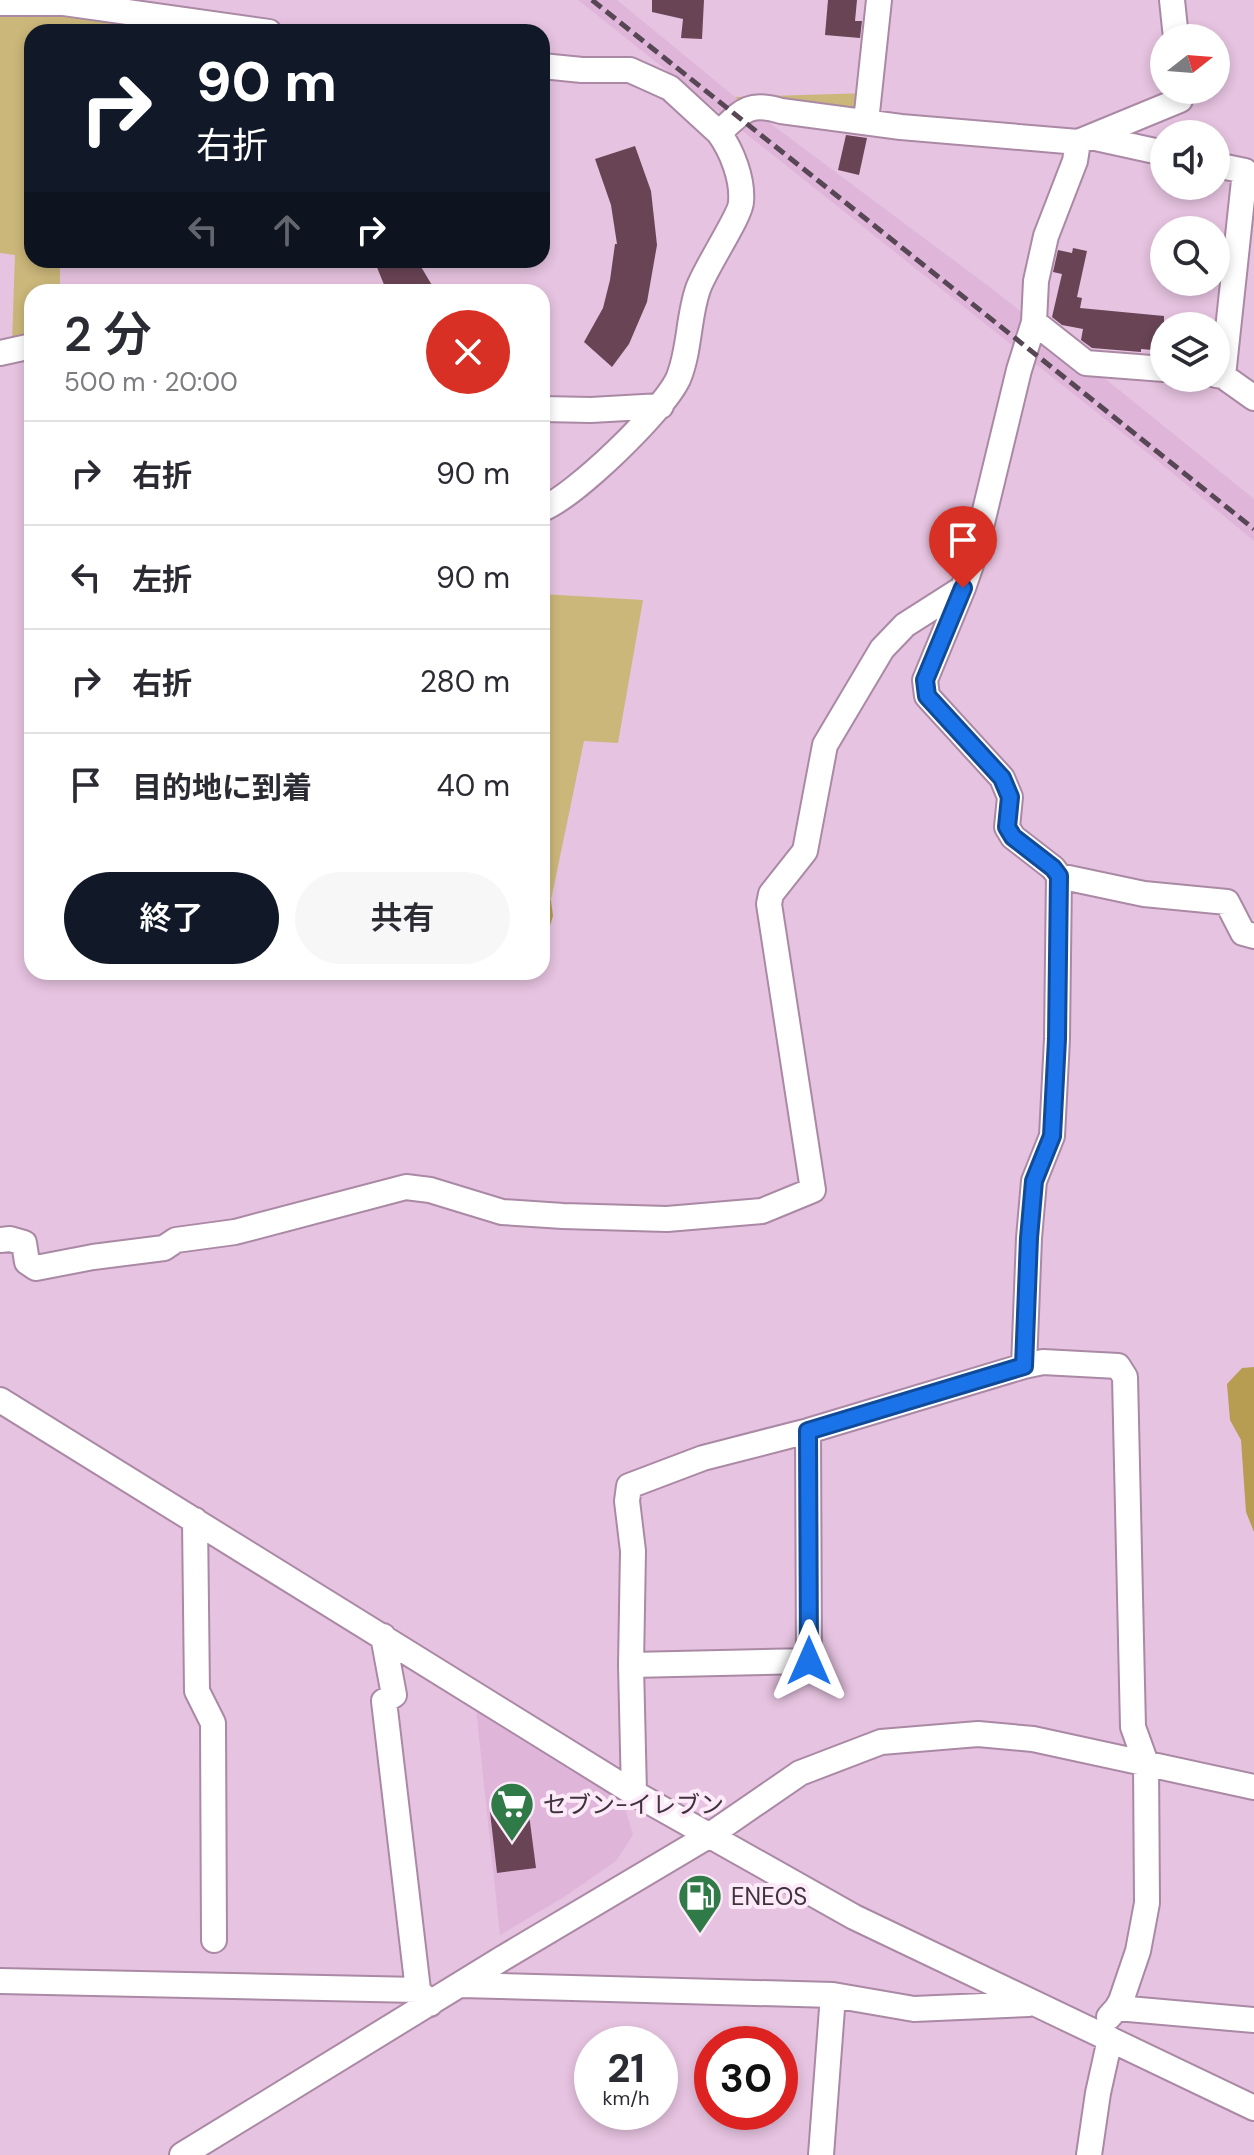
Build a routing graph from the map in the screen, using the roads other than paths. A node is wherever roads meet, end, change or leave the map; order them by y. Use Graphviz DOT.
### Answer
graph roads {
  1 [pos="879,0"];
  2 [pos="1172,0"];
  3 [pos="0,3"];
  4 [pos="156,24"];
  5 [pos="1175,24"];
  6 [pos="550,67"];
  7 [pos="1170,104"];
  8 [pos="866,122"];
  9 [pos="719,133"];
  10 [pos="1084,140"];
  11 [pos="1150,151"];
  12 [pos="1230,168"];
  13 [pos="1227,312"];
  14 [pos="1034,322"];
  15 [pos="24,348"];
  16 [pos="0,353"];
  17 [pos="1150,368"];
  18 [pos="1230,383"];
  19 [pos="1254,398"];
  20 [pos="661,406"];
  21 [pos="550,409"];
  22 [pos="550,506"];
  23 [pos="963,588"];
  24 [pos="1059,876"];
  25 [pos="1254,936"];
  26 [pos="0,1240"];
  27 [pos="1024,1366"];
  28 [pos="0,1400"];
  29 [pos="808,1431"];
  30 [pos="195,1520"];
  31 [pos="383,1636"];
  32 [pos="631,1665"];
  33 [pos="1146,1763"];
  34 [pos="1254,1787"];
  35 [pos="634,1793"];
  36 [pos="710,1835"];
  37 [pos="214,1940"];
  38 [pos="0,1981"];
  39 [pos="461,1985"];
  40 [pos="833,1995"];
  41 [pos="424,1997"];
  42 [pos="1034,2004"];
  43 [pos="1117,2008"];
  44 [pos="1254,2020"];
  45 [pos="1105,2037"];
  46 [pos="1254,2108"];
  47 [pos="182,2155"];
  48 [pos="821,2155"];
  49 [pos="1089,2155"];
  1 -- 8 [label="street"];
  2 -- 5 [label="street"];
  3 -- 4 [label="street"];
  6 -- 9 [label="street"];
  7 -- 10 [label="street"];
  8 -- 9 [label="street"];
  8 -- 10 [label="street"];
  9 -- 20 [label="street"];
  10 -- 11 [label="street"];
  10 -- 14 [label="street"];
  12 -- 13 [label="street"];
  14 -- 17 [label="street"];
  14 -- 23 [label="street"];
  15 -- 16 [label="street"];
  18 -- 19 [label="street"];
  20 -- 21 [label="street"];
  20 -- 22 [label="street"];
  23 -- 24 [label="street"];
  23 -- 26 [label="street"];
  24 -- 25 [label="street"];
  24 -- 27 [label="street"];
  27 -- 29 [label="street"];
  27 -- 33 [label="street"];
  28 -- 30 [label="street"];
  29 -- 32 [label="street"];
  29 -- 32 [label="street"];
  30 -- 31 [label="street"];
  30 -- 37 [label="street"];
  31 -- 35 [label="street"];
  31 -- 41 [label="street"];
  32 -- 35 [label="street"];
  33 -- 34 [label="street"];
  33 -- 36 [label="street"];
  33 -- 43 [label="street"];
  35 -- 36 [label="street"];
  36 -- 39 [label="street"];
  36 -- 42 [label="street"];
  38 -- 41 [label="street"];
  39 -- 40 [label="street"];
  39 -- 41 [label="street"];
  40 -- 42 [label="street"];
  40 -- 48 [label="street"];
  41 -- 47 [label="street"];
  42 -- 45 [label="street"];
  43 -- 44 [label="street"];
  43 -- 45 [label="street"];
  45 -- 46 [label="street"];
  45 -- 49 [label="street"];
}
